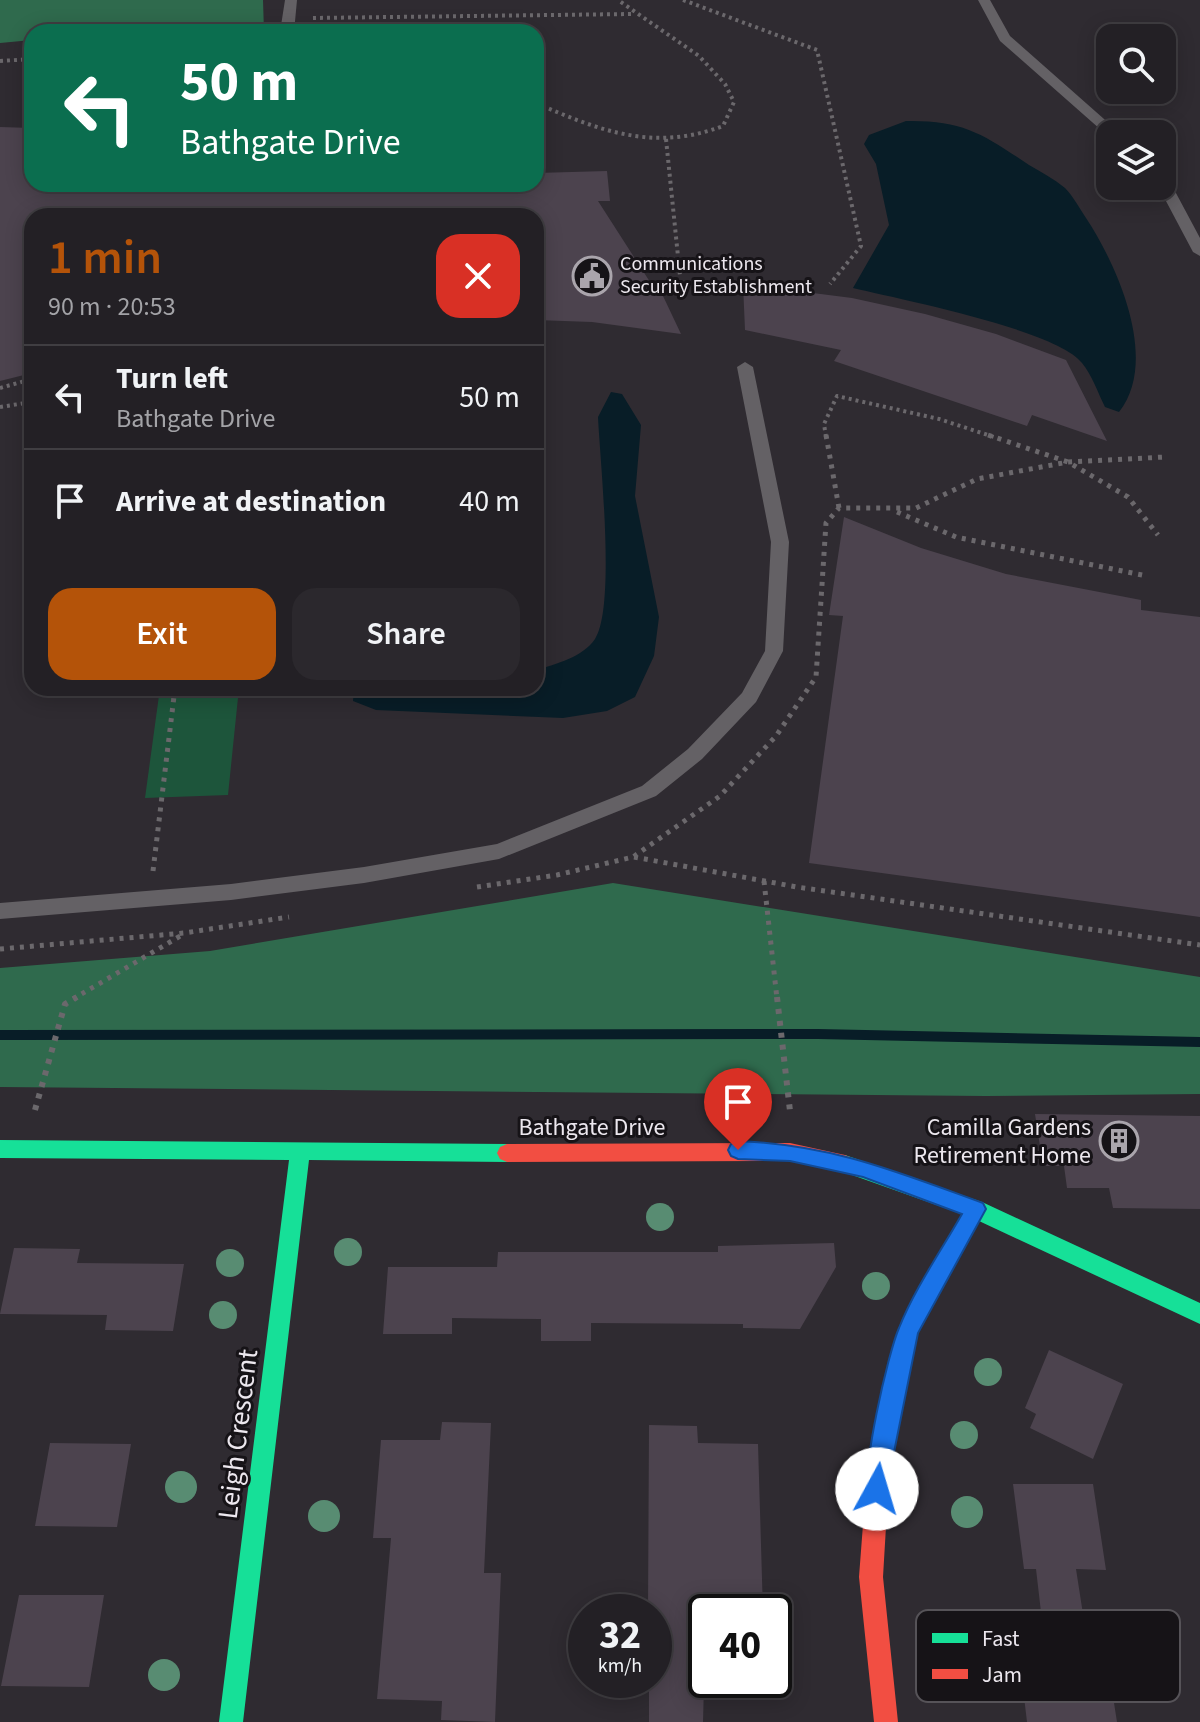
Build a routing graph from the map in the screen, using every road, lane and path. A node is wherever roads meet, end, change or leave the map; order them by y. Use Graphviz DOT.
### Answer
graph roads {
  1 [pos="291,0"];
  2 [pos="618,0"];
  3 [pos="683,0"];
  4 [pos="984,0"];
  5 [pos="632,14"];
  6 [pos="288,24"];
  7 [pos="319,24"];
  8 [pos="24,60"];
  9 [pos="0,61"];
  10 [pos="544,107"];
  11 [pos="1098,120"];
  12 [pos="666,139"];
  13 [pos="1173,200"];
  14 [pos="1200,252"];
  15 [pos="680,276"];
  16 [pos="830,284"];
  17 [pos="745,367"];
  18 [pos="24,381"];
  19 [pos="0,388"];
  20 [pos="24,403"];
  21 [pos="0,407"];
  22 [pos="1165,457"];
  23 [pos="1068,462"];
  24 [pos="839,508"];
  25 [pos="893,510"];
  26 [pos="826,523"];
  27 [pos="1158,535"];
  28 [pos="1147,576"];
  29 [pos="174,696"];
  30 [pos="633,857"];
  31 [pos="764,881"];
  32 [pos="150,899"];
  33 [pos="0,911"];
  34 [pos="184,933"];
  35 [pos="1200,945"];
  36 [pos="0,1149"];
  37 [pos="23,1149"];
  38 [pos="790,1152"];
  39 [pos="300,1153"];
  40 [pos="975,1209"];
  41 [pos="1200,1314"];
  42 [pos="231,1722"];
  43 [pos="886,1722"];
  1 -- 6 [label="lane"];
  2 -- 5 [label="path"];
  3 -- 16 [label="path"];
  4 -- 11 [label="lane"];
  5 -- 7 [label="path"];
  5 -- 12 [label="path"];
  8 -- 9 [label="path"];
  10 -- 12 [label="path"];
  12 -- 15 [label="path"];
  13 -- 14 [label="lane"];
  17 -- 32 [label="lane"];
  18 -- 19 [label="path"];
  20 -- 21 [label="path"];
  22 -- 23 [label="path"];
  23 -- 24 [label="path"];
  23 -- 25 [label="path"];
  23 -- 27 [label="path"];
  24 -- 25 [label="path"];
  24 -- 26 [label="path"];
  25 -- 28 [label="path"];
  29 -- 32 [label="path"];
  30 -- 31 [label="path"];
  31 -- 35 [label="path"];
  31 -- 38 [label="path"];
  32 -- 33 [label="lane"];
  34 -- 37 [label="path"];
  36 -- 37 [label="street, Bathgate Drive"];
  37 -- 39 [label="street, Bathgate Drive"];
  38 -- 39 [label="street, Bathgate Drive"];
  38 -- 40 [label="street, Bathgate Drive"];
  39 -- 42 [label="street, Leigh Crescent"];
  40 -- 41 [label="street, Bathgate Drive"];
  40 -- 43 [label="street"];
}
